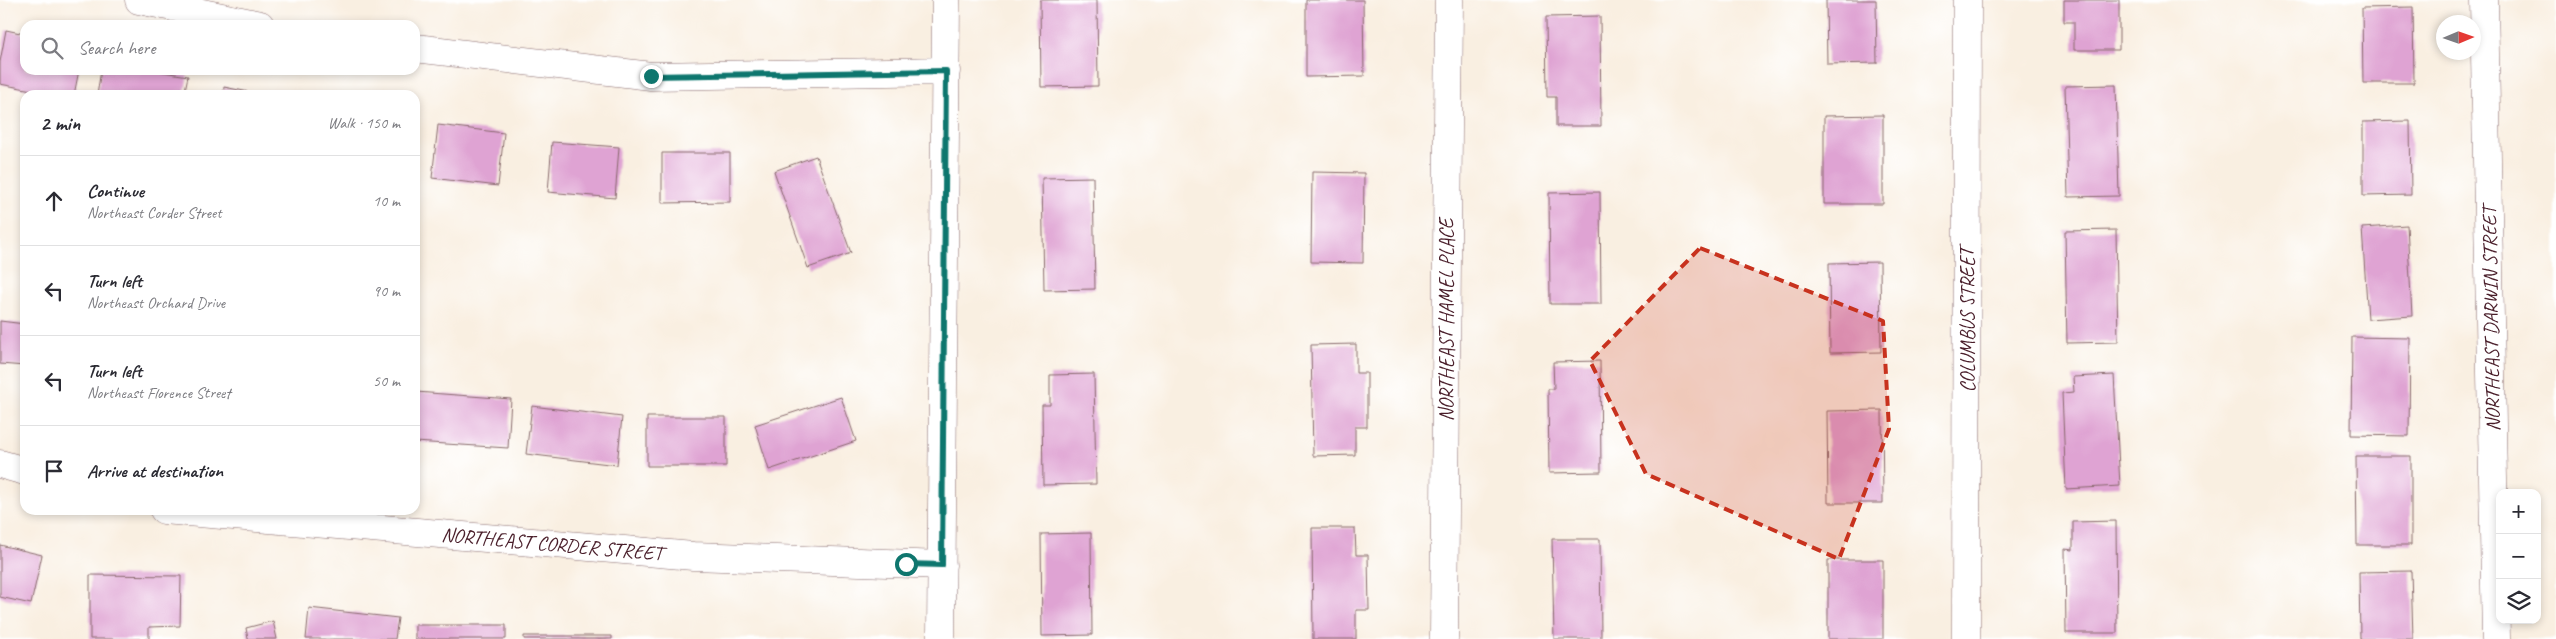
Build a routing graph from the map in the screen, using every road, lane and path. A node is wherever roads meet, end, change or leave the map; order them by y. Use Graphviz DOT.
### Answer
graph roads {
  1 [pos="139,0"];
  2 [pos="946,0"];
  3 [pos="1449,0"];
  4 [pos="1967,0"];
  5 [pos="2484,0"];
  6 [pos="236,20"];
  7 [pos="420,49"];
  8 [pos="946,71"];
  9 [pos="0,464"];
  10 [pos="20,470"];
  11 [pos="222,515"];
  12 [pos="942,565"];
  13 [pos="941,639"];
  14 [pos="1444,639"];
  15 [pos="1966,639"];
  16 [pos="2496,639"];
  1 -- 6 [label="street"];
  2 -- 8 [label="street"];
  3 -- 14 [label="street, NORTHEAST HAMEL PLACE"];
  4 -- 15 [label="street, COLUMBUS STREET"];
  5 -- 16 [label="street, NORTHEAST DARWIN STREET"];
  7 -- 8 [label="street"];
  8 -- 12 [label="street"];
  9 -- 10 [label="street"];
  11 -- 12 [label="street, NORTHEAST CORDER STREET"];
  12 -- 13 [label="street"];
}
